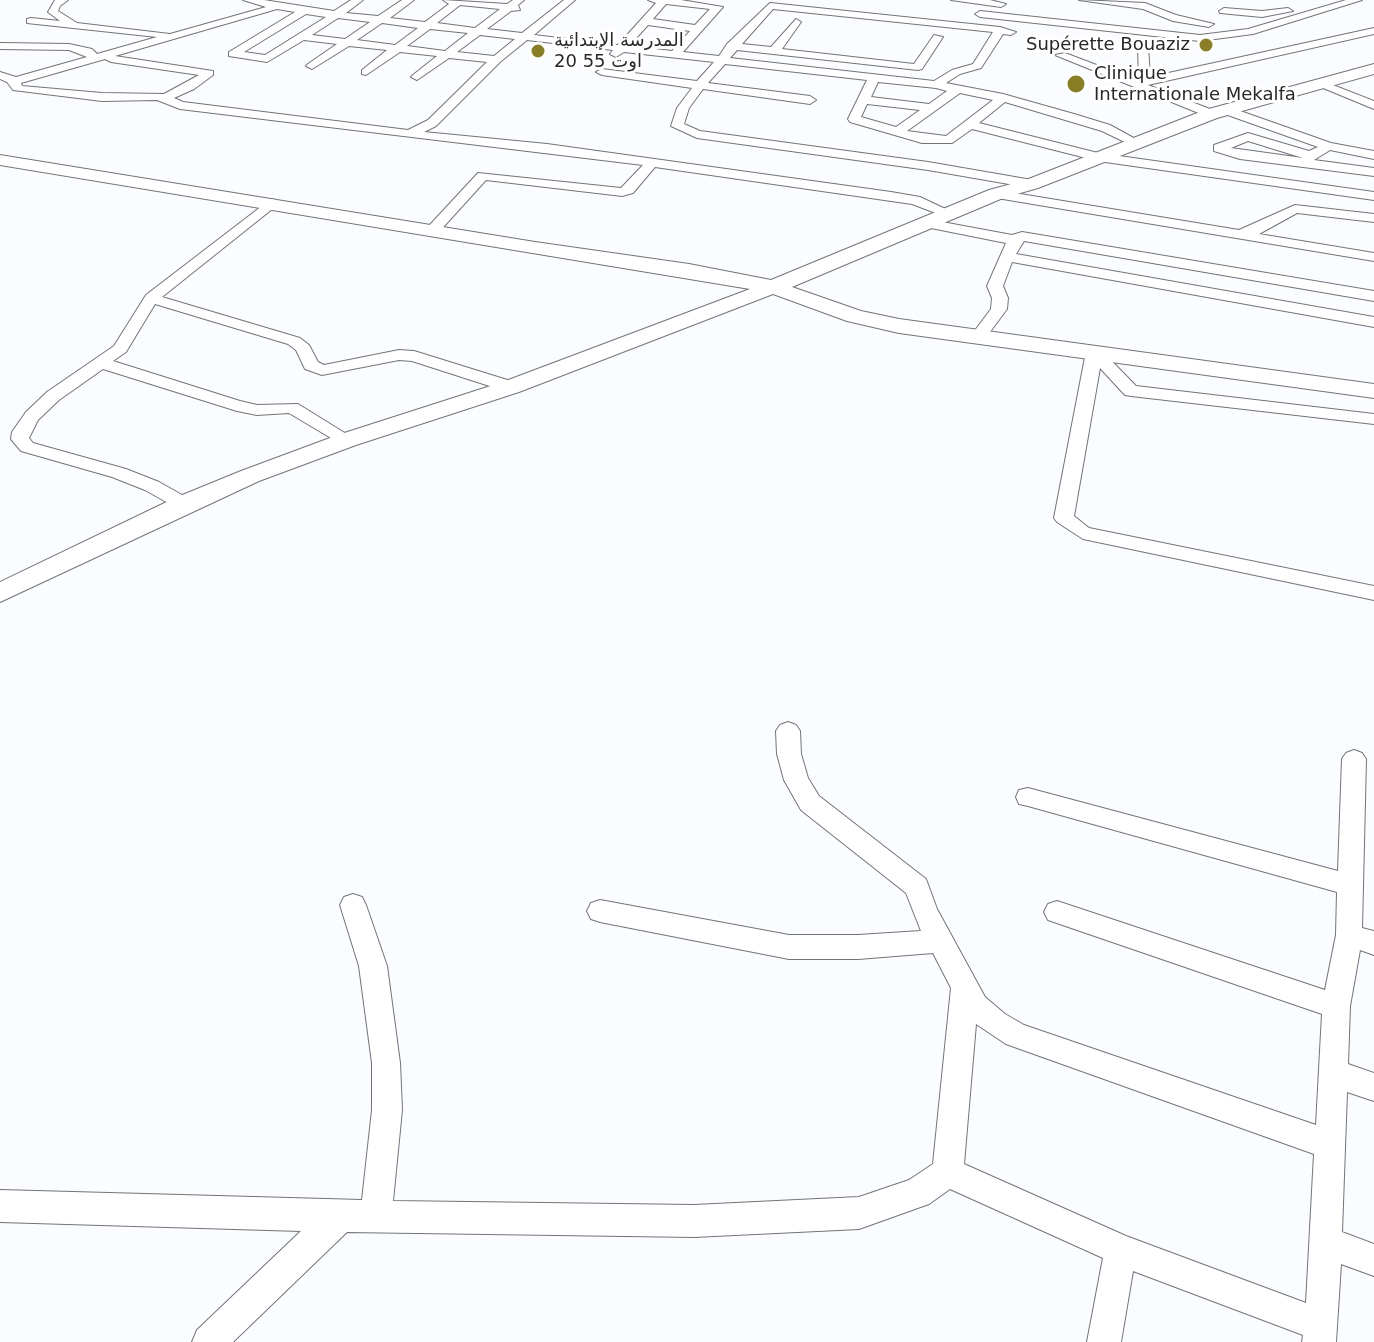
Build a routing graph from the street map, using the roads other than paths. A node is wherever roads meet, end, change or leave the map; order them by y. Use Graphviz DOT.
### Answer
graph roads {
  1 [pos="63,0"];
  2 [pos="248,0"];
  3 [pos="358,0"];
  4 [pos="409,0"];
  5 [pos="442,0"];
  6 [pos="570,0"];
  7 [pos="653,0"];
  8 [pos="664,0"];
  9 [pos="956,0"];
  10 [pos="1084,0"];
  11 [pos="1357,0"];
  12 [pos="460,1"];
  13 [pos="998,2"];
  14 [pos="773,3"];
  15 [pos="722,4"];
  16 [pos="1155,4"];
  17 [pos="303,6"];
  18 [pos="517,6"];
  19 [pos="1336,6"];
  20 [pos="273,7"];
  21 [pos="538,11"];
  22 [pos="946,11"];
  23 [pos="1224,11"];
  24 [pos="553,13"];
  25 [pos="336,15"];
  26 [pos="991,15"];
  27 [pos="1113,16"];
  28 [pos="379,19"];
  29 [pos="778,20"];
  30 [pos="31,21"];
  31 [pos="645,21"];
  32 [pos="811,23"];
  33 [pos="73,24"];
  34 [pos="1204,24"];
  35 [pos="429,25"];
  36 [pos="211,26"];
  37 [pos="239,29"];
  38 [pos="699,29"];
  39 [pos="983,29"];
  40 [pos="1258,29"];
  41 [pos="1000,30"];
  42 [pos="253,31"];
  43 [pos="476,31"];
  44 [pos="1374,31"];
  45 [pos="267,33"];
  46 [pos="1030,34"];
  47 [pos="1357,35"];
  48 [pos="525,36"];
  49 [pos="922,36"];
  50 [pos="174,37"];
  51 [pos="302,37"];
  52 [pos="938,37"];
  53 [pos="1200,38"];
  54 [pos="952,39"];
  55 [pos="1374,41"];
  56 [pos="347,42"];
  57 [pos="979,42"];
  58 [pos="993,43"];
  59 [pos="0,46"];
  60 [pos="731,46"];
  61 [pos="621,47"];
  62 [pos="1158,48"];
  63 [pos="398,49"];
  64 [pos="775,50"];
  65 [pos="1188,50"];
  66 [pos="446,54"];
  67 [pos="675,54"];
  68 [pos="1061,55"];
  69 [pos="97,58"];
  70 [pos="496,60"];
  71 [pos="719,60"];
  72 [pos="312,66"];
  73 [pos="918,67"];
  74 [pos="1374,69"];
  75 [pos="366,72"];
  76 [pos="602,72"];
  77 [pos="956,72"];
  78 [pos="0,75"];
  79 [pos="417,77"];
  80 [pos="874,78"];
  81 [pos="15,81"];
  82 [pos="591,81"];
  83 [pos="1140,83"];
  84 [pos="1320,83"];
  85 [pos="0,85"];
  86 [pos="700,85"];
  87 [pos="936,85"];
  88 [pos="959,88"];
  89 [pos="165,98"];
  90 [pos="1003,98"];
  91 [pos="810,100"];
  92 [pos="864,100"];
  93 [pos="1374,105"];
  94 [pos="932,108"];
  95 [pos="1218,112"];
  96 [pos="971,125"];
  97 [pos="896,133"];
  98 [pos="409,135"];
  99 [pos="1135,142"];
  100 [pos="1328,146"];
  101 [pos="1374,155"];
  102 [pos="1098,157"];
  103 [pos="0,160"];
  104 [pos="1307,160"];
  105 [pos="652,163"];
  106 [pos="1374,172"];
  107 [pos="868,175"];
  108 [pos="1032,184"];
  109 [pos="996,194"];
  110 [pos="1374,196"];
  111 [pos="271,203"];
  112 [pos="949,214"];
  113 [pos="1374,218"];
  114 [pos="926,223"];
  115 [pos="432,231"];
  116 [pos="1239,234"];
  117 [pos="1014,240"];
  118 [pos="1009,257"];
  119 [pos="1374,257"];
  120 [pos="1213,268"];
  121 [pos="773,287"];
  122 [pos="1209,293"];
  123 [pos="1372,296"];
  124 [pos="151,298"];
  125 [pos="1372,322"];
  126 [pos="978,337"];
  127 [pos="1094,352"];
  128 [pos="101,363"];
  129 [pos="511,387"];
  130 [pos="1374,391"];
  131 [pos="1374,419"];
  132 [pos="347,440"];
  133 [pos="184,504"];
  134 [pos="0,593"];
  135 [pos="1374,593"];
  136 [pos="788,731"];
  137 [pos="1354,759"];
  138 [pos="1028,797"];
  139 [pos="1350,885"];
  140 [pos="353,905"];
  141 [pos="600,911"];
  142 [pos="1057,912"];
  143 [pos="1361,939"];
  144 [pos="938,941"];
  145 [pos="965,988"];
  146 [pos="1336,1006"];
  147 [pos="1333,1073"];
  148 [pos="1374,1087"];
  149 [pos="1330,1145"];
  150 [pos="948,1172"];
  151 [pos="0,1206"];
  152 [pos="340,1216"];
  153 [pos="376,1216"];
  154 [pos="1326,1242"];
  155 [pos="1121,1250"];
  156 [pos="1374,1260"];
  157 [pos="1320,1333"];
  158 [pos="209,1342"];
  159 [pos="1104,1342"];
  1 -- 33 [label="street"];
  2 -- 20 [label="street"];
  3 -- 25 [label="street"];
  4 -- 28 [label="street"];
  5 -- 12 [label="street"];
  6 -- 24 [label="street"];
  7 -- 8 [label="street"];
  8 -- 15 [label="street"];
  8 -- 31 [label="street"];
  9 -- 13 [label="street"];
  10 -- 16 [label="street"];
  11 -- 19 [label="street"];
  12 -- 18 [label="street"];
  12 -- 35 [label="street"];
  13 -- 26 [label="street"];
  13 -- 27 [label="street"];
  14 -- 29 [label="street"];
  14 -- 39 [label="street"];
  15 -- 38 [label="street"];
  16 -- 34 [label="street"];
  17 -- 20 [label="street"];
  17 -- 25 [label="street"];
  17 -- 45 [label="street"];
  18 -- 43 [label="street"];
  19 -- 23 [label="street"];
  19 -- 40 [label="street"];
  20 -- 36 [label="street"];
  21 -- 24 [label="street"];
  22 -- 26 [label="street"];
  24 -- 48 [label="street"];
  25 -- 28 [label="street"];
  25 -- 51 [label="street"];
  26 -- 39 [label="street"];
  26 -- 53 [label="street"];
  28 -- 35 [label="street"];
  28 -- 56 [label="street"];
  29 -- 32 [label="street"];
  29 -- 60 [label="street"];
  29 -- 64 [label="street"];
  30 -- 33 [label="street"];
  31 -- 38 [label="street"];
  31 -- 61 [label="street"];
  33 -- 50 [label="street"];
  34 -- 40 [label="street"];
  34 -- 53 [label="street"];
  35 -- 43 [label="street"];
  35 -- 63 [label="street"];
  36 -- 37 [label="street"];
  36 -- 50 [label="street"];
  38 -- 67 [label="street"];
  39 -- 41 [label="street"];
  40 -- 53 [label="street"];
  41 -- 46 [label="street"];
  41 -- 58 [label="street"];
  42 -- 45 [label="street"];
  43 -- 48 [label="street"];
  43 -- 66 [label="street"];
  44 -- 47 [label="street"];
  45 -- 51 [label="street"];
  47 -- 55 [label="street"];
  47 -- 83 [label="street"];
  48 -- 61 [label="street"];
  48 -- 70 [label="street"];
  49 -- 52 [label="street"];
  50 -- 69 [label="street"];
  51 -- 56 [label="street"];
  52 -- 54 [label="street"];
  52 -- 73 [label="street"];
  53 -- 65 [label="street"];
  56 -- 63 [label="street"];
  56 -- 72 [label="street"];
  57 -- 58 [label="street"];
  58 -- 77 [label="street"];
  59 -- 69 [label="street"];
  60 -- 64 [label="street"];
  60 -- 71 [label="street"];
  61 -- 67 [label="street"];
  61 -- 76 [label="street"];
  62 -- 83 [label="street"];
  63 -- 66 [label="street"];
  63 -- 75 [label="street"];
  64 -- 73 [label="street"];
  66 -- 70 [label="street"];
  66 -- 79 [label="street"];
  67 -- 71 [label="street"];
  68 -- 83 [label="street"];
  69 -- 81 [label="street"];
  69 -- 89 [label="street"];
  70 -- 98 [label="street"];
  71 -- 80 [label="street"];
  71 -- 86 [label="street"];
  73 -- 77 [label="street"];
  74 -- 84 [label="street"];
  76 -- 82 [label="street"];
  76 -- 86 [label="street"];
  77 -- 87 [label="street"];
  78 -- 81 [label="street"];
  80 -- 87 [label="street"];
  80 -- 92 [label="street"];
  81 -- 85 [label="street"];
  81 -- 89 [label="street"];
  83 -- 95 [label="street"];
  84 -- 93 [label="street"];
  84 -- 95 [label="street"];
  86 -- 91 [label="street"];
  86 -- 107 [label="street"];
  87 -- 88 [label="street"];
  88 -- 90 [label="street"];
  88 -- 94 [label="street"];
  89 -- 98 [label="street"];
  90 -- 96 [label="street"];
  90 -- 99 [label="street"];
  92 -- 94 [label="street"];
  92 -- 97 [label="street"];
  94 -- 97 [label="street"];
  95 -- 99 [label="street"];
  95 -- 100 [label="street"];
  96 -- 97 [label="street"];
  96 -- 102 [label="street"];
  98 -- 105 [label="street"];
  99 -- 102 [label="street"];
  100 -- 101 [label="street"];
  100 -- 104 [label="street"];
  102 -- 108 [label="street"];
  102 -- 110 [label="street"];
  103 -- 111 [label="street"];
  104 -- 104 [label="street"];
  104 -- 106 [label="street"];
  105 -- 107 [label="street"];
  105 -- 115 [label="street"];
  107 -- 108 [label="street"];
  107 -- 112 [label="street"];
  108 -- 109 [label="street"];
  109 -- 112 [label="street"];
  109 -- 116 [label="street"];
  111 -- 115 [label="street"];
  111 -- 124 [label="street"];
  112 -- 114 [label="street"];
  113 -- 116 [label="street"];
  114 -- 117 [label="street"];
  114 -- 121 [label="street"];
  115 -- 121 [label="street"];
  116 -- 119 [label="street"];
  117 -- 118 [label="street"];
  117 -- 120 [label="street"];
  118 -- 122 [label="street"];
  118 -- 126 [label="street"];
  120 -- 122 [label="street"];
  120 -- 123 [label="street"];
  121 -- 126 [label="street"];
  121 -- 129 [label="street"];
  122 -- 125 [label="street"];
  123 -- 125 [label="street"];
  124 -- 128 [label="street"];
  124 -- 129 [label="street"];
  126 -- 127 [label="street"];
  127 -- 130 [label="street"];
  127 -- 131 [label="street"];
  127 -- 135 [label="street"];
  128 -- 132 [label="street"];
  128 -- 133 [label="street"];
  129 -- 132 [label="street"];
  132 -- 133 [label="street"];
  133 -- 134 [label="street"];
  136 -- 144 [label="street"];
  137 -- 139 [label="street"];
  138 -- 139 [label="street"];
  139 -- 143 [label="street"];
  140 -- 153 [label="street"];
  141 -- 144 [label="street"];
  142 -- 146 [label="street"];
  143 -- 146 [label="street"];
  144 -- 145 [label="street"];
  145 -- 149 [label="street"];
  145 -- 150 [label="street"];
  146 -- 147 [label="street"];
  147 -- 148 [label="street"];
  147 -- 149 [label="street"];
  149 -- 154 [label="street"];
  150 -- 153 [label="street"];
  150 -- 155 [label="street"];
  151 -- 152 [label="street"];
  152 -- 153 [label="street"];
  152 -- 158 [label="street"];
  154 -- 156 [label="street"];
  154 -- 157 [label="street"];
  155 -- 157 [label="street"];
  155 -- 159 [label="street"];
}
